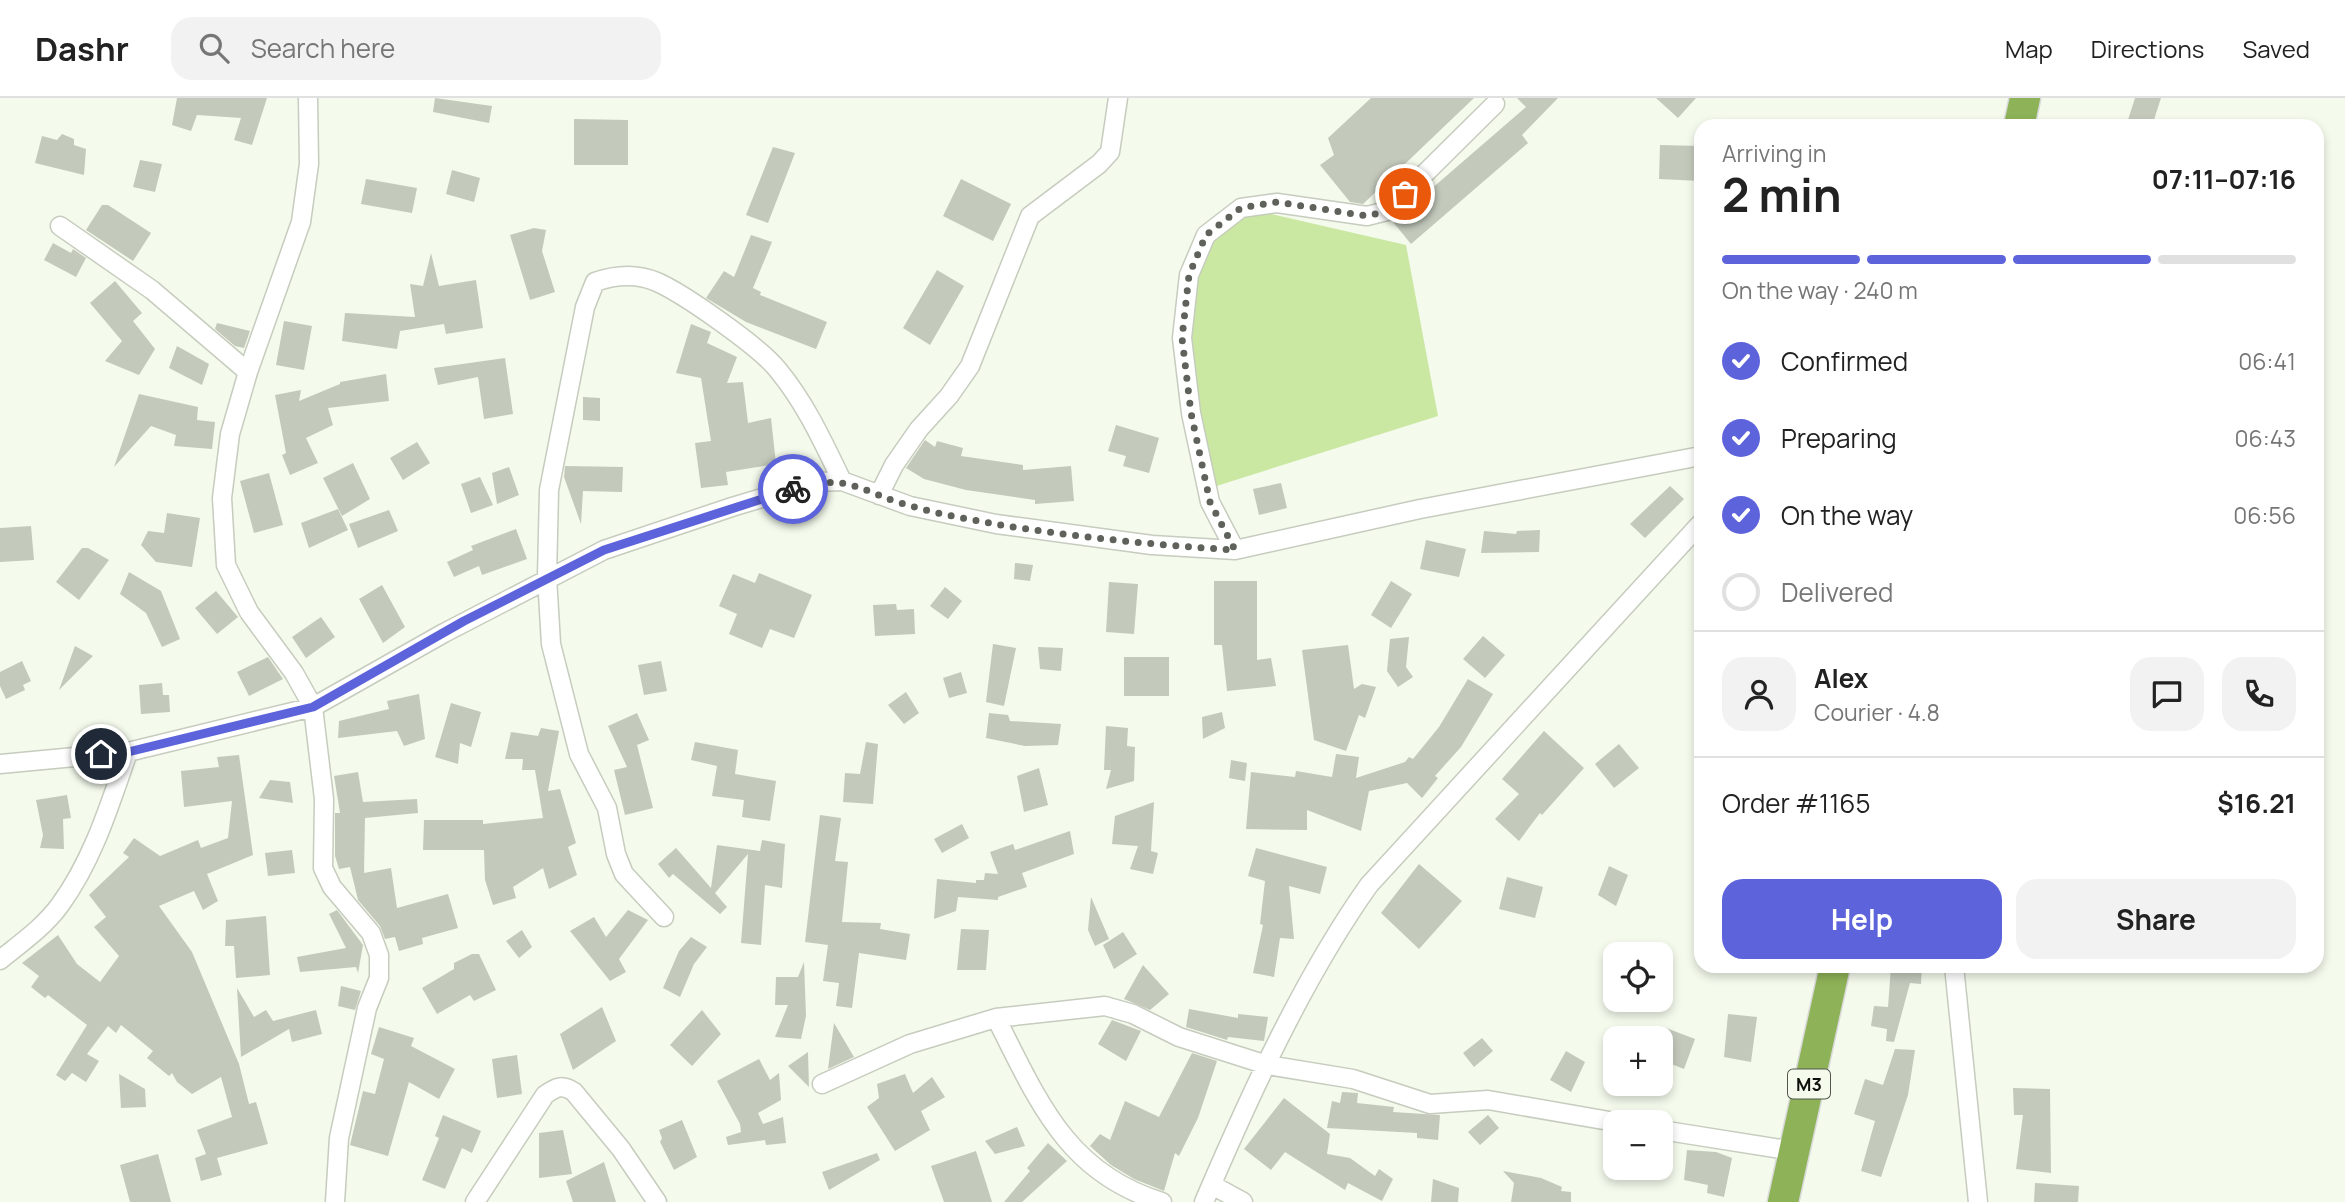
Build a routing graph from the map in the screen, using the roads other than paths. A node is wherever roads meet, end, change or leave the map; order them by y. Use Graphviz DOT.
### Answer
graph roads {
  1 [pos="308,98"];
  2 [pos="1118,98"];
  3 [pos="2025,98"];
  4 [pos="1495,104"];
  5 [pos="2020,119"];
  6 [pos="60,226"];
  7 [pos="248,372"];
  8 [pos="1694,457"];
  9 [pos="842,481"];
  10 [pos="879,495"];
  11 [pos="1694,531"];
  12 [pos="1235,550"];
  13 [pos="547,577"];
  14 [pos="313,707"];
  15 [pos="128,752"];
  16 [pos="0,764"];
  17 [pos="664,916"];
  18 [pos="0,960"];
  19 [pos="1833,973"];
  20 [pos="1955,973"];
  21 [pos="996,1018"];
  22 [pos="1267,1065"];
  23 [pos="822,1084"];
  24 [pos="1603,1120"];
  25 [pos="1673,1132"];
  26 [pos="1794,1151"];
  27 [pos="1212,1185"];
  28 [pos="335,1202"];
  29 [pos="475,1202"];
  30 [pos="657,1202"];
  31 [pos="1162,1202"];
  32 [pos="1204,1202"];
  33 [pos="1243,1202"];
  34 [pos="1783,1202"];
  35 [pos="1978,1202"];
  1 -- 7 [label="street"];
  2 -- 10 [label="street"];
  3 -- 5 [label="highway"];
  4 -- 12 [label="street"];
  6 -- 7 [label="street"];
  7 -- 14 [label="street"];
  8 -- 12 [label="street"];
  9 -- 10 [label="street"];
  9 -- 13 [label="street"];
  9 -- 13 [label="street"];
  10 -- 12 [label="street"];
  11 -- 22 [label="street"];
  13 -- 14 [label="street"];
  13 -- 17 [label="street"];
  14 -- 15 [label="street"];
  14 -- 28 [label="street"];
  15 -- 16 [label="street"];
  15 -- 18 [label="street"];
  19 -- 26 [label="highway, M3"];
  20 -- 35 [label="street"];
  21 -- 22 [label="street"];
  21 -- 23 [label="street"];
  21 -- 31 [label="street"];
  22 -- 24 [label="street"];
  22 -- 27 [label="street"];
  25 -- 26 [label="street"];
  26 -- 34 [label="highway, M3"];
  27 -- 32 [label="street"];
  27 -- 33 [label="street"];
  29 -- 30 [label="street"];
}
